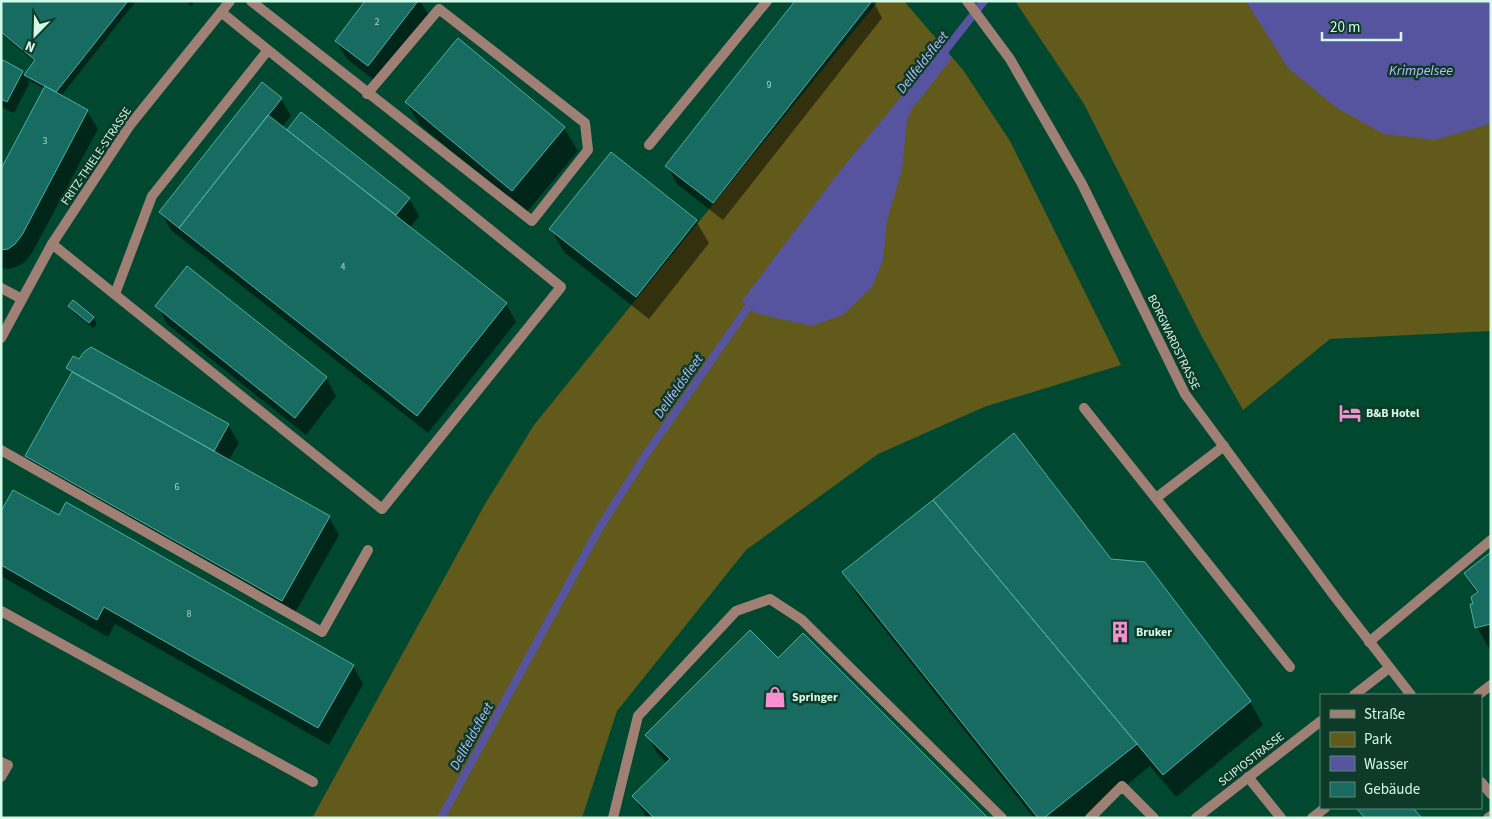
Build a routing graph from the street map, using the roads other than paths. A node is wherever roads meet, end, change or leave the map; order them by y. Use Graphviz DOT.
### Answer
graph roads {
  1 [pos="230,1"];
  2 [pos="251,1"];
  3 [pos="767,1"];
  4 [pos="967,1"];
  5 [pos="221,12"];
  6 [pos="268,50"];
  7 [pos="367,94"];
  8 [pos="649,144"];
  9 [pos="52,244"];
  10 [pos="1,288"];
  11 [pos="115,294"];
  12 [pos="22,299"];
  13 [pos="1,338"];
  14 [pos="1084,408"];
  15 [pos="1224,446"];
  16 [pos="1,450"];
  17 [pos="1156,498"];
  18 [pos="1491,540"];
  19 [pos="368,550"];
  20 [pos="1,611"];
  21 [pos="1369,642"];
  22 [pos="1290,667"];
  23 [pos="1389,668"];
  24 [pos="1491,685"];
  25 [pos="1355,694"];
  26 [pos="1410,694"];
  27 [pos="1479,694"];
  28 [pos="1320,722"];
  29 [pos="1,762"];
  30 [pos="1,777"];
  31 [pos="1248,777"];
  32 [pos="314,782"];
  33 [pos="1482,783"];
  34 [pos="1491,794"];
  35 [pos="1324,809"];
  36 [pos="613,818"];
  37 [pos="1002,818"];
  38 [pos="1090,818"];
  39 [pos="1154,818"];
  40 [pos="1196,818"];
  41 [pos="1281,818"];
  42 [pos="1312,818"];
  1 -- 5 [label="street, FRITZ-THIELE-STRASSE"];
  2 -- 7 [label="street"];
  3 -- 8 [label="street"];
  4 -- 15 [label="street, BORGWARDSTRASSE"];
  5 -- 6 [label="street"];
  5 -- 9 [label="street, FRITZ-THIELE-STRASSE"];
  6 -- 11 [label="street"];
  6 -- 11 [label="street"];
  7 -- 7 [label="street"];
  9 -- 11 [label="street"];
  9 -- 12 [label="street, FRITZ-THIELE-STRASSE"];
  10 -- 12 [label="street"];
  12 -- 13 [label="street, FRITZ-THIELE-STRASSE"];
  14 -- 17 [label="street"];
  15 -- 17 [label="street"];
  15 -- 21 [label="street, BORGWARDSTRASSE"];
  16 -- 19 [label="street"];
  17 -- 22 [label="street"];
  18 -- 21 [label="street"];
  20 -- 32 [label="street"];
  21 -- 23 [label="street, BORGWARDSTRASSE"];
  23 -- 25 [label="street"];
  23 -- 26 [label="street, BORGWARDSTRASSE"];
  24 -- 27 [label="street"];
  28 -- 31 [label="street, SCIPIOSTRASSE"];
  29 -- 30 [label="street"];
  31 -- 40 [label="street, SCIPIOSTRASSE"];
  31 -- 41 [label="street"];
  33 -- 34 [label="street"];
  35 -- 42 [label="street"];
  36 -- 37 [label="street"];
  38 -- 39 [label="street"];
}
